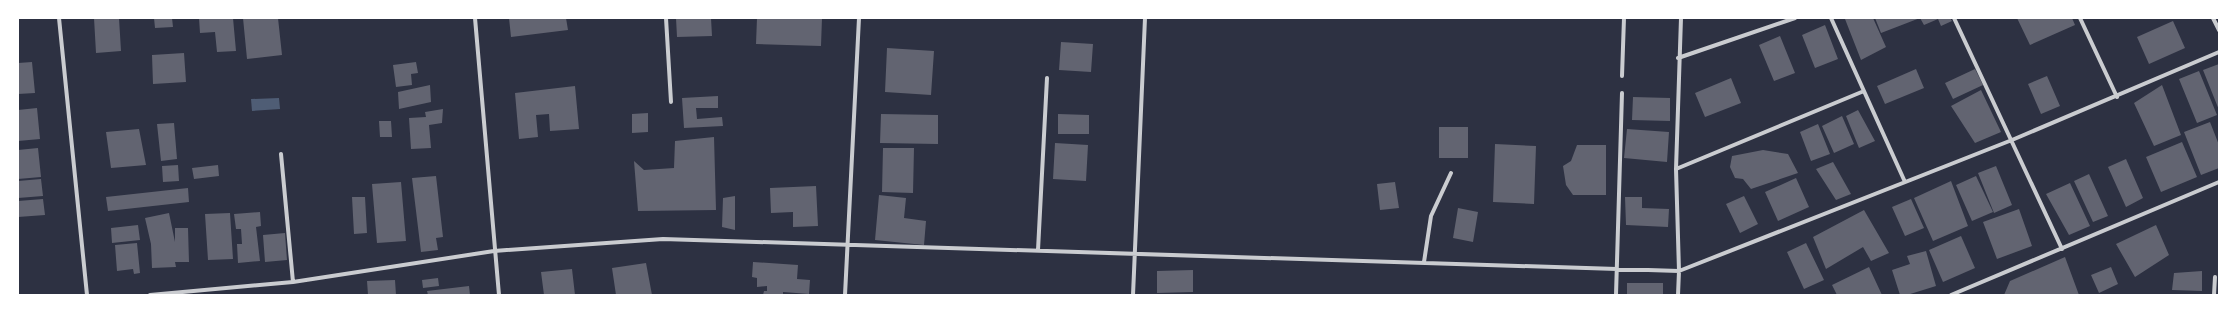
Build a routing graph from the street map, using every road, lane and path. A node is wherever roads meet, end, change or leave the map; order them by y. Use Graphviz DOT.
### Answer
graph roads {
  1 [pos="59,18"];
  2 [pos="475,18"];
  3 [pos="666,18"];
  4 [pos="859,18"];
  5 [pos="1145,18"];
  6 [pos="1624,18"];
  7 [pos="1681,18"];
  8 [pos="1795,18"];
  9 [pos="1831,18"];
  10 [pos="1954,18"];
  11 [pos="2080,18"];
  12 [pos="2214,18"];
  13 [pos="2219,30"];
  14 [pos="2219,52"];
  15 [pos="1678,58"];
  16 [pos="1622,76"];
  17 [pos="1047,78"];
  18 [pos="1864,91"];
  19 [pos="1622,93"];
  20 [pos="2117,97"];
  21 [pos="671,102"];
  22 [pos="2012,140"];
  23 [pos="281,154"];
  24 [pos="1676,169"];
  25 [pos="1450,173"];
  26 [pos="1905,182"];
  27 [pos="2219,182"];
  28 [pos="848,244"];
  29 [pos="2062,249"];
  30 [pos="1038,250"];
  31 [pos="494,251"];
  32 [pos="1136,254"];
  33 [pos="1424,262"];
  34 [pos="1617,268"];
  35 [pos="1679,271"];
  36 [pos="2215,277"];
  37 [pos="293,282"];
  38 [pos="88,295"];
  39 [pos="150,295"];
  40 [pos="499,295"];
  41 [pos="845,295"];
  42 [pos="1133,295"];
  43 [pos="1616,295"];
  44 [pos="1678,295"];
  45 [pos="1951,295"];
  46 [pos="2214,295"];
  1 -- 38 [label="street"];
  2 -- 31 [label="street"];
  3 -- 21 [label="street"];
  4 -- 28 [label="street"];
  5 -- 32 [label="street"];
  6 -- 16 [label="street"];
  7 -- 15 [label="street"];
  8 -- 15 [label="street"];
  9 -- 18 [label="street"];
  10 -- 22 [label="street"];
  11 -- 20 [label="street"];
  12 -- 13 [label="street"];
  14 -- 20 [label="street"];
  15 -- 24 [label="street"];
  17 -- 30 [label="street"];
  18 -- 24 [label="street"];
  18 -- 26 [label="street"];
  19 -- 34 [label="street"];
  20 -- 22 [label="street"];
  22 -- 26 [label="street"];
  22 -- 29 [label="street"];
  23 -- 37 [label="street"];
  24 -- 35 [label="street"];
  25 -- 33 [label="street"];
  26 -- 35 [label="street"];
  27 -- 29 [label="street"];
  28 -- 30 [label="street"];
  28 -- 31 [label="street"];
  28 -- 41 [label="street"];
  29 -- 45 [label="street"];
  30 -- 32 [label="street"];
  31 -- 37 [label="street"];
  31 -- 40 [label="street"];
  32 -- 33 [label="street"];
  32 -- 42 [label="street"];
  33 -- 34 [label="street"];
  34 -- 35 [label="street"];
  34 -- 43 [label="street"];
  35 -- 44 [label="street"];
  36 -- 46 [label="street"];
  37 -- 39 [label="street"];
}
